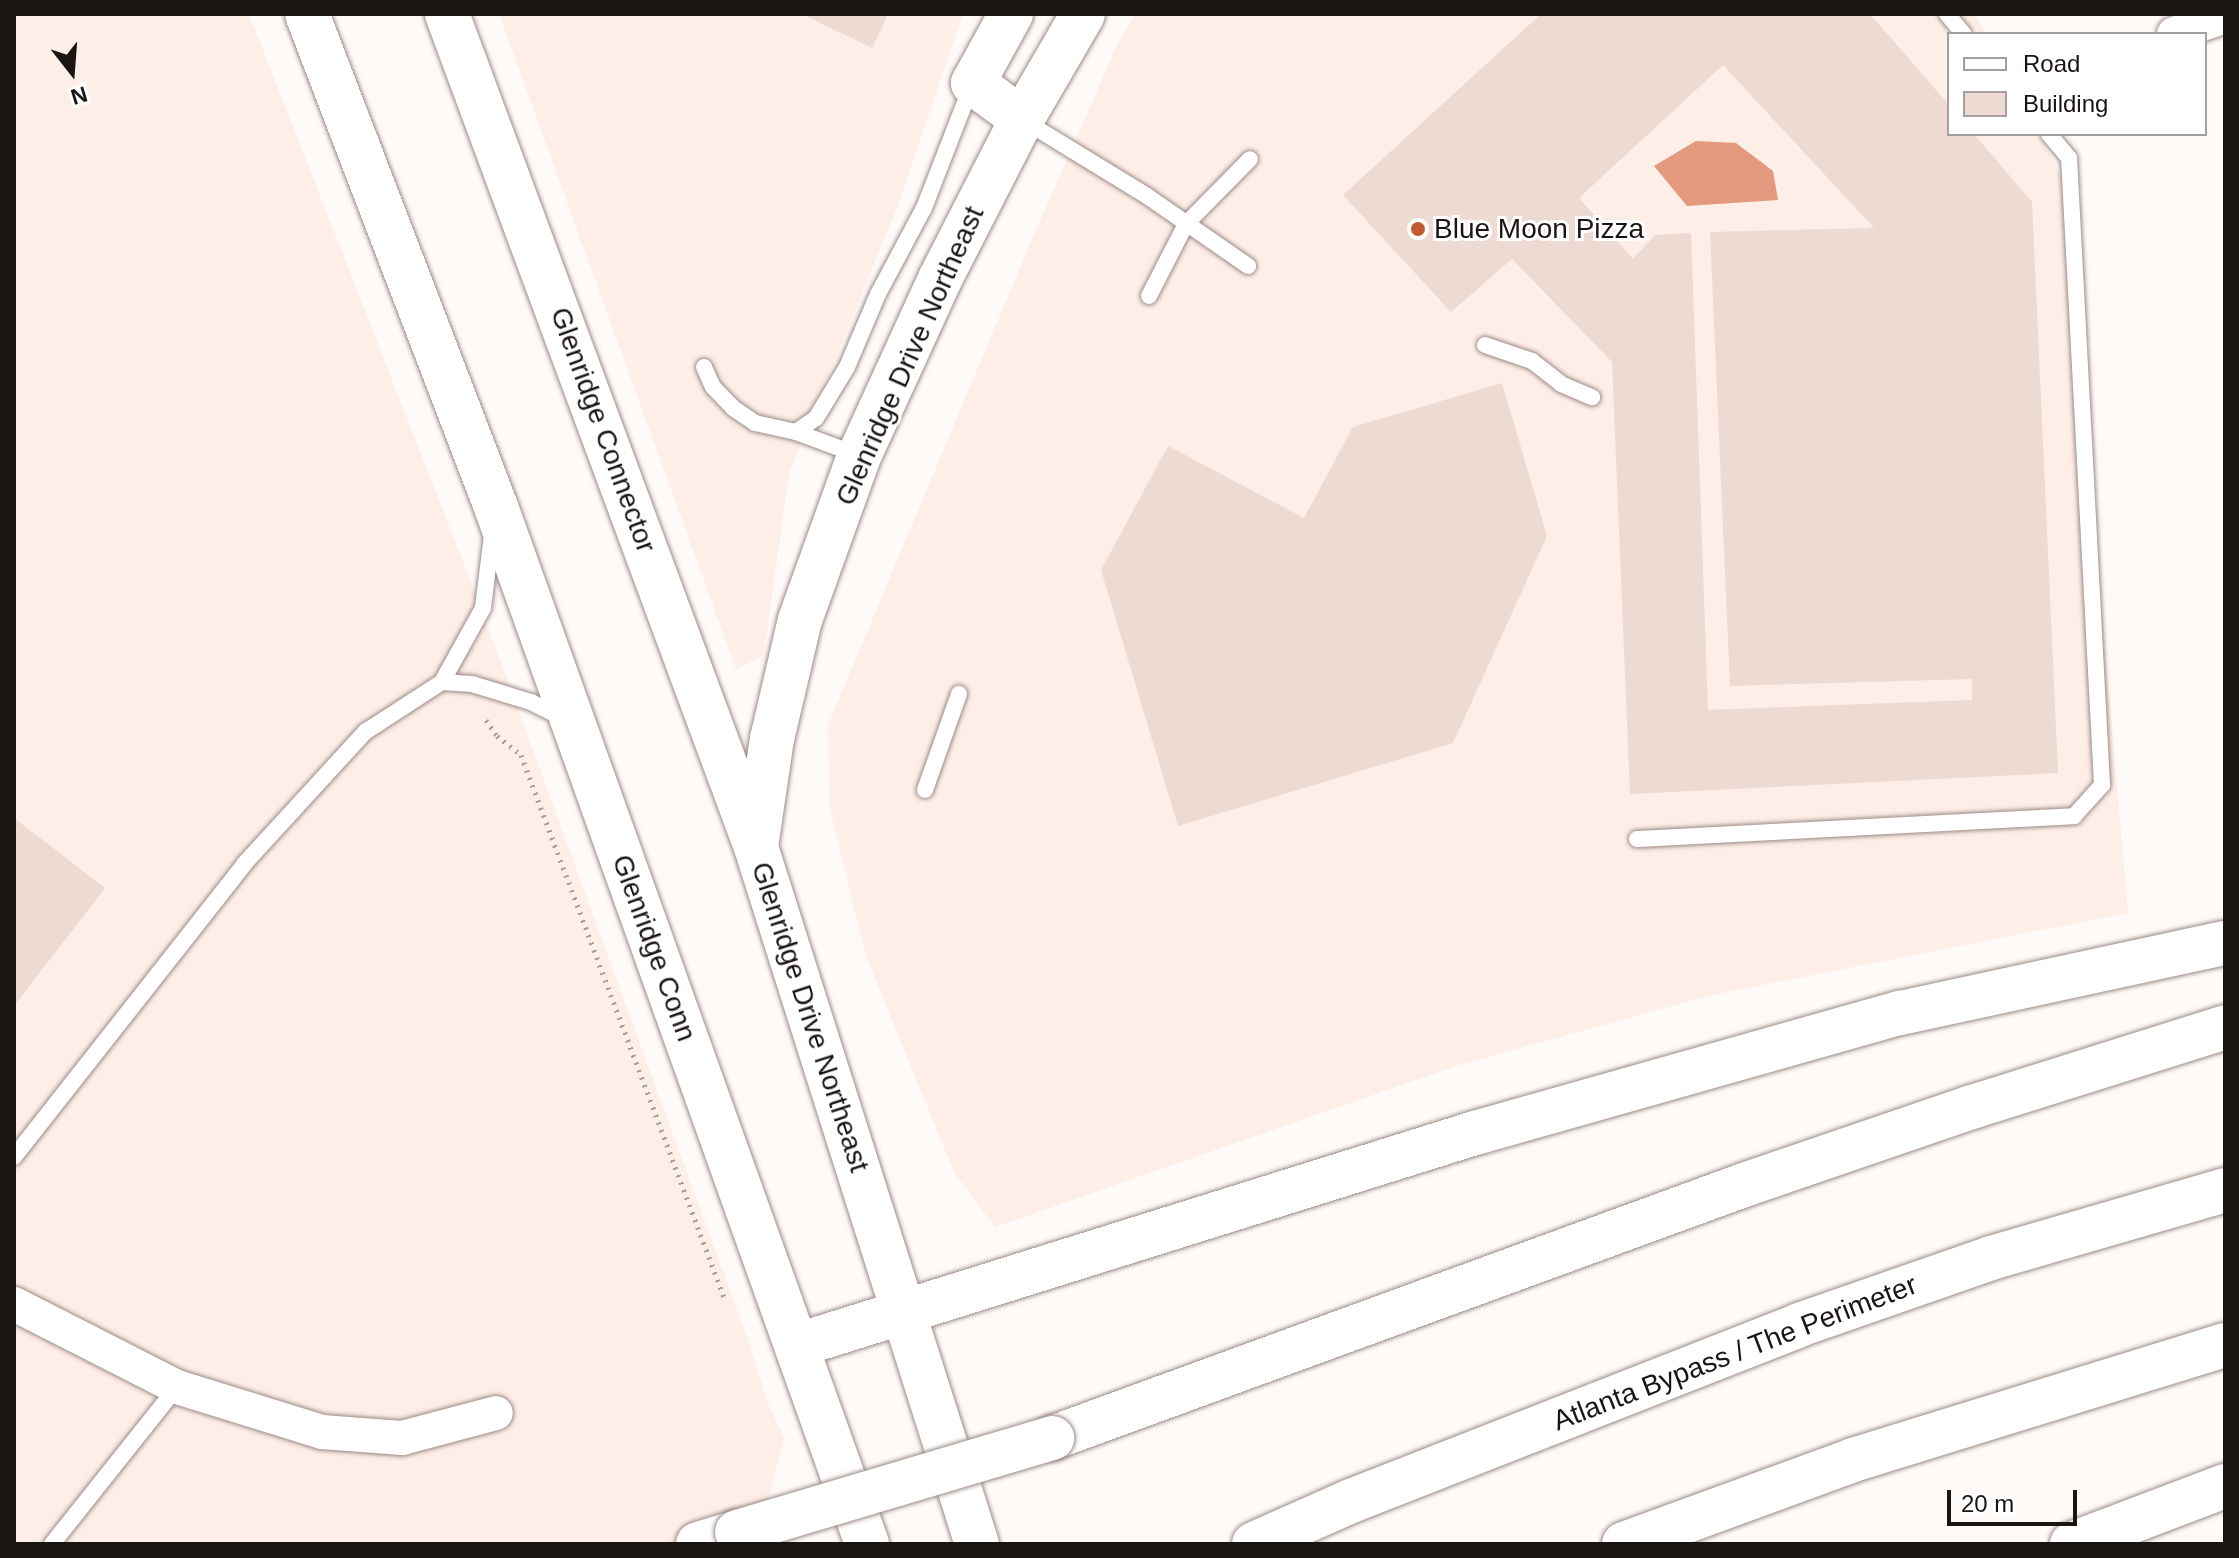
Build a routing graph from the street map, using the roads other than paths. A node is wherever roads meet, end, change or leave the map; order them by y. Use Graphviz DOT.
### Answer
graph roads {
  1 [pos="307,14"];
  2 [pos="447,14"];
  3 [pos="1011,14"];
  4 [pos="1083,14"];
  5 [pos="1947,14"];
  6 [pos="2225,16"];
  7 [pos="1962,32"];
  8 [pos="2180,32"];
  9 [pos="973,83"];
  10 [pos="1022,119"];
  11 [pos="2051,136"];
  12 [pos="1250,159"];
  13 [pos="1186,224"];
  14 [pos="1248,266"];
  15 [pos="1149,296"];
  16 [pos="1485,345"];
  17 [pos="704,367"];
  18 [pos="1592,397"];
  19 [pos="796,432"];
  20 [pos="859,456"];
  21 [pos="496,507"];
  22 [pos="442,682"];
  23 [pos="959,694"];
  24 [pos="573,724"];
  25 [pos="925,790"];
  26 [pos="1637,839"];
  27 [pos="756,847"];
  28 [pos="2225,943"];
  29 [pos="2225,1027"];
  30 [pos="14,1157"];
  31 [pos="2225,1190"];
  32 [pos="14,1304"];
  33 [pos="902,1311"];
  34 [pos="798,1345"];
  35 [pos="2225,1345"];
  36 [pos="177,1387"];
  37 [pos="496,1413"];
  38 [pos="2225,1486"];
  39 [pos="718,1538"];
  40 [pos="52,1544"];
  41 [pos="867,1544"];
  42 [pos="977,1544"];
  43 [pos="1254,1544"];
  44 [pos="1624,1544"];
  45 [pos="2072,1544"];
  1 -- 21 [label="main road"];
  2 -- 27 [label="main road, Glenridge Connector"];
  3 -- 9 [label="main road"];
  4 -- 10 [label="main road, Glenridge Drive Northeast"];
  5 -- 7 [label="lane"];
  6 -- 8 [label="street"];
  9 -- 10 [label="main road"];
  9 -- 19 [label="lane"];
  10 -- 13 [label="lane"];
  10 -- 20 [label="main road, Glenridge Drive Northeast"];
  11 -- 26 [label="lane"];
  12 -- 13 [label="lane"];
  13 -- 14 [label="lane"];
  13 -- 15 [label="lane"];
  16 -- 18 [label="lane"];
  17 -- 19 [label="lane"];
  19 -- 20 [label="lane"];
  20 -- 27 [label="main road, Glenridge Drive Northeast"];
  21 -- 22 [label="lane"];
  21 -- 24 [label="main road"];
  22 -- 24 [label="lane"];
  22 -- 30 [label="lane"];
  23 -- 25 [label="lane"];
  24 -- 34 [label="main road, Glenridge Conn"];
  27 -- 33 [label="main road, Glenridge Drive Northeast"];
  28 -- 33 [label="main road"];
  29 -- 39 [label="main road, bridge"];
  31 -- 43 [label="main road, Atlanta Bypass / The Perimeter"];
  32 -- 36 [label="street"];
  33 -- 34 [label="main road"];
  33 -- 42 [label="main road, Glenridge Drive Northeast"];
  34 -- 41 [label="main road"];
  35 -- 44 [label="main road"];
  36 -- 37 [label="street"];
  36 -- 40 [label="lane"];
  38 -- 45 [label="main road"];
}
